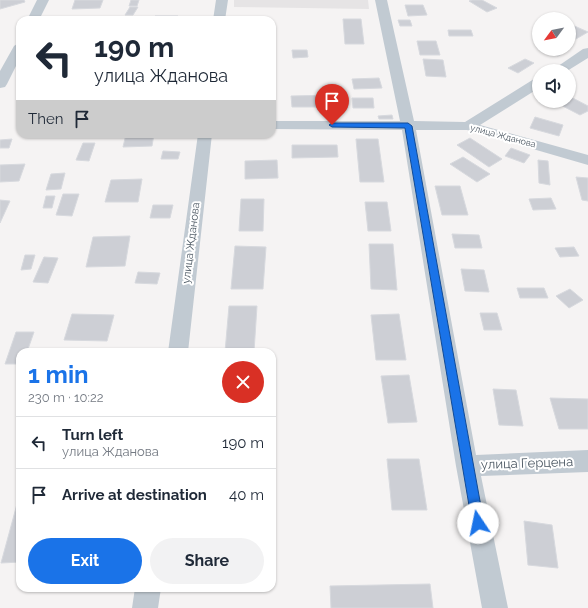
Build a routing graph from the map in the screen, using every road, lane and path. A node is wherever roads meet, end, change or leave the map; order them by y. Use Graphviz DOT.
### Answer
graph roads {
  1 [pos="43,0"];
  2 [pos="222,0"];
  3 [pos="381,0"];
  4 [pos="35,16"];
  5 [pos="220,16"];
  6 [pos="588,52"];
  7 [pos="16,54"];
  8 [pos="569,64"];
  9 [pos="0,84"];
  10 [pos="532,86"];
  11 [pos="276,125"];
  12 [pos="408,126"];
  13 [pos="468,126"];
  14 [pos="205,138"];
  15 [pos="588,160"];
  16 [pos="178,348"];
  17 [pos="588,461"];
  18 [pos="467,466"];
  19 [pos="147,592"];
  20 [pos="145,608"];
  21 [pos="495,608"];
  1 -- 4 [label="street"];
  2 -- 5 [label="street"];
  3 -- 12 [label="street"];
  6 -- 8 [label="street"];
  7 -- 9 [label="street"];
  10 -- 13 [label="street"];
  11 -- 12 [label="street, улица Жданова"];
  12 -- 13 [label="street, улица Жданова"];
  12 -- 18 [label="street"];
  13 -- 15 [label="street, улица Жданова"];
  14 -- 16 [label="street, улица Жданова"];
  17 -- 18 [label="street, улица Герцена"];
  18 -- 21 [label="street"];
  19 -- 20 [label="street"];
}
